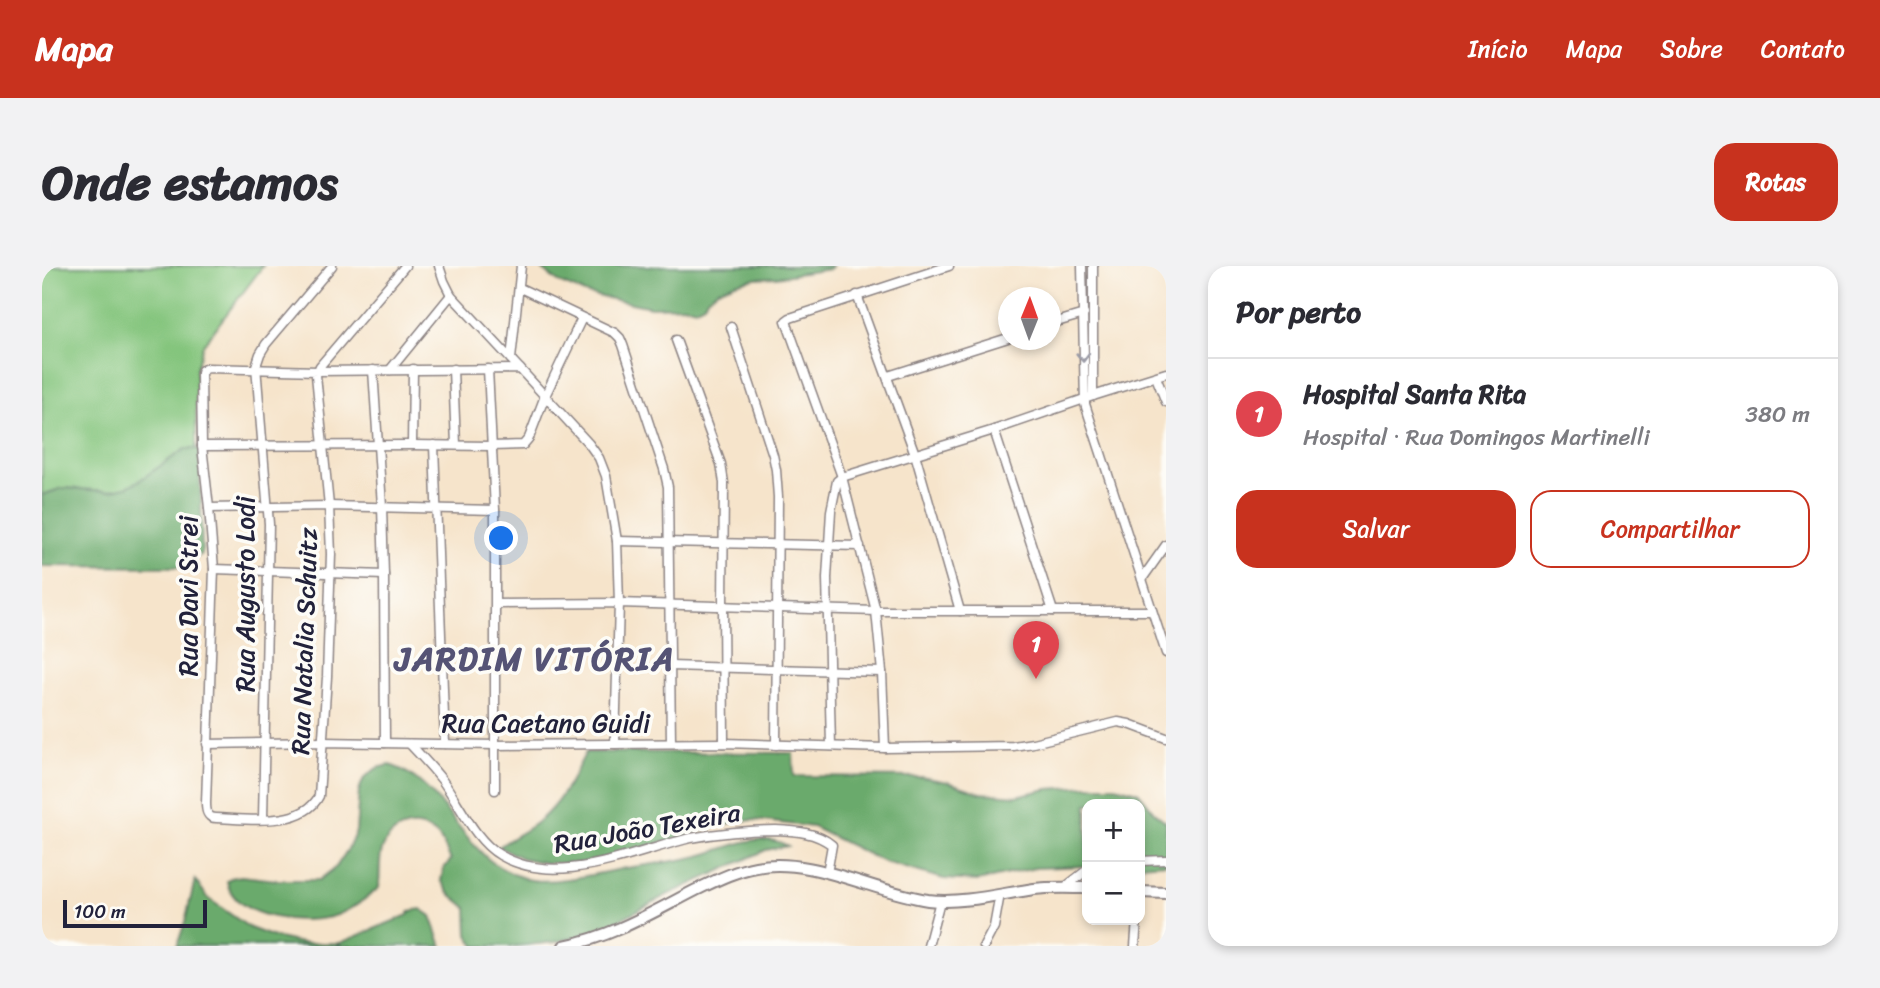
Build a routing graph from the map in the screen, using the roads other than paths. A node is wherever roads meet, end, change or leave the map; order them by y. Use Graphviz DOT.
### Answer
graph roads {
  1 [pos="332,266"];
  2 [pos="405,266"];
  3 [pos="522,266"];
  4 [pos="950,266"];
  5 [pos="1082,266"];
  6 [pos="1093,266"];
  7 [pos="441,268"];
  8 [pos="520,288"];
  9 [pos="451,295"];
  10 [pos="858,295"];
  11 [pos="1094,310"];
  12 [pos="1083,314"];
  13 [pos="582,318"];
  14 [pos="1061,321"];
  15 [pos="731,327"];
  16 [pos="676,340"];
  17 [pos="998,341"];
  18 [pos="512,359"];
  19 [pos="413,369"];
  20 [pos="453,369"];
  21 [pos="488,369"];
  22 [pos="520,369"];
  23 [pos="257,370"];
  24 [pos="373,370"];
  25 [pos="390,370"];
  26 [pos="317,371"];
  27 [pos="1166,373"];
  28 [pos="888,376"];
  29 [pos="1156,377"];
  30 [pos="545,396"];
  31 [pos="1089,397"];
  32 [pos="1166,402"];
  33 [pos="994,430"];
  34 [pos="412,444"];
  35 [pos="434,444"];
  36 [pos="377,445"];
  37 [pos="456,445"];
  38 [pos="202,446"];
  39 [pos="263,446"];
  40 [pos="322,446"];
  41 [pos="491,446"];
  42 [pos="915,454"];
  43 [pos="842,477"];
  44 [pos="269,506"];
  45 [pos="329,506"];
  46 [pos="382,506"];
  47 [pos="209,508"];
  48 [pos="437,509"];
  49 [pos="495,510"];
  50 [pos="617,541"];
  51 [pos="669,542"];
  52 [pos="724,543"];
  53 [pos="777,544"];
  54 [pos="1166,545"];
  55 [pos="828,546"];
  56 [pos="860,546"];
  57 [pos="214,569"];
  58 [pos="269,571"];
  59 [pos="330,573"];
  60 [pos="384,575"];
  61 [pos="1142,579"];
  62 [pos="618,603"];
  63 [pos="496,604"];
  64 [pos="670,605"];
  65 [pos="723,606"];
  66 [pos="777,607"];
  67 [pos="827,608"];
  68 [pos="876,611"];
  69 [pos="960,611"];
  70 [pos="1053,611"];
  71 [pos="1152,611"];
  72 [pos="1166,653"];
  73 [pos="670,666"];
  74 [pos="723,667"];
  75 [pos="776,669"];
  76 [pos="829,670"];
  77 [pos="882,672"];
  78 [pos="1166,738"];
  79 [pos="323,742"];
  80 [pos="385,743"];
  81 [pos="671,743"];
  82 [pos="724,743"];
  83 [pos="207,744"];
  84 [pos="265,744"];
  85 [pos="410,744"];
  86 [pos="445,744"];
  87 [pos="615,744"];
  88 [pos="496,745"];
  89 [pos="776,745"];
  90 [pos="831,746"];
  91 [pos="885,748"];
  92 [pos="495,790"];
  93 [pos="210,817"];
  94 [pos="263,819"];
  95 [pos="1166,860"];
  96 [pos="1145,861"];
  97 [pos="827,873"];
  98 [pos="1082,874"];
  99 [pos="1064,888"];
  100 [pos="1082,888"];
  101 [pos="1145,892"];
  102 [pos="1166,892"];
  103 [pos="1000,894"];
  104 [pos="940,901"];
  105 [pos="1137,925"];
  106 [pos="564,946"];
  107 [pos="929,946"];
  108 [pos="984,946"];
  109 [pos="1135,946"];
  1 -- 23 [label="street"];
  2 -- 26 [label="street"];
  3 -- 8 [label="street"];
  4 -- 10 [label="street"];
  5 -- 12 [label="street"];
  6 -- 11 [label="street"];
  7 -- 9 [label="street"];
  8 -- 13 [label="street"];
  8 -- 18 [label="street"];
  9 -- 18 [label="street"];
  9 -- 25 [label="street"];
  10 -- 28 [label="street"];
  10 -- 43 [label="street"];
  11 -- 12 [label="street"];
  11 -- 31 [label="street"];
  12 -- 14 [label="street"];
  12 -- 31 [label="street, one-way"];
  13 -- 30 [label="street"];
  13 -- 51 [label="street"];
  15 -- 53 [label="street"];
  16 -- 52 [label="street"];
  17 -- 28 [label="street"];
  18 -- 22 [label="street"];
  19 -- 20 [label="street"];
  19 -- 25 [label="street"];
  19 -- 34 [label="street"];
  20 -- 21 [label="street"];
  20 -- 37 [label="street"];
  21 -- 22 [label="street"];
  21 -- 41 [label="street"];
  22 -- 30 [label="street"];
  23 -- 26 [label="street"];
  23 -- 38 [label="street, Rua Davi Strei"];
  23 -- 39 [label="street, Rua Augusto Lodi"];
  24 -- 25 [label="street"];
  24 -- 26 [label="street"];
  24 -- 36 [label="street"];
  26 -- 40 [label="street, Rua Natalia Schuitz"];
  27 -- 29 [label="street"];
  28 -- 42 [label="street"];
  29 -- 31 [label="street"];
  29 -- 32 [label="street"];
  30 -- 41 [label="street"];
  30 -- 50 [label="street"];
  31 -- 33 [label="street"];
  31 -- 61 [label="street"];
  33 -- 42 [label="street"];
  33 -- 70 [label="street"];
  34 -- 35 [label="street"];
  34 -- 36 [label="street"];
  35 -- 37 [label="street"];
  35 -- 48 [label="street"];
  36 -- 40 [label="street"];
  36 -- 46 [label="street"];
  37 -- 41 [label="street"];
  38 -- 39 [label="street"];
  38 -- 47 [label="street, Rua Davi Strei"];
  39 -- 40 [label="street"];
  39 -- 44 [label="street, Rua Augusto Lodi"];
  40 -- 45 [label="street, Rua Natalia Schuitz"];
  41 -- 49 [label="street"];
  42 -- 43 [label="street"];
  42 -- 69 [label="street"];
  43 -- 55 [label="street"];
  43 -- 56 [label="street"];
  44 -- 45 [label="street"];
  44 -- 47 [label="street"];
  44 -- 58 [label="street, Rua Augusto Lodi"];
  45 -- 46 [label="street"];
  45 -- 59 [label="street, Rua Natalia Schuitz"];
  46 -- 48 [label="street"];
  46 -- 60 [label="street"];
  47 -- 57 [label="street, Rua Davi Strei"];
  48 -- 49 [label="street"];
  48 -- 86 [label="street"];
  49 -- 63 [label="street"];
  50 -- 51 [label="street"];
  50 -- 62 [label="street"];
  51 -- 52 [label="street"];
  51 -- 64 [label="street"];
  52 -- 53 [label="street"];
  52 -- 65 [label="street"];
  53 -- 55 [label="street"];
  53 -- 66 [label="street"];
  54 -- 61 [label="street"];
  55 -- 56 [label="street"];
  55 -- 67 [label="street"];
  56 -- 68 [label="street"];
  57 -- 58 [label="street"];
  57 -- 83 [label="street, Rua Davi Strei"];
  58 -- 59 [label="street"];
  58 -- 84 [label="street, Rua Augusto Lodi"];
  59 -- 60 [label="street"];
  59 -- 79 [label="street, Rua Natalia Schuitz"];
  60 -- 80 [label="street"];
  61 -- 71 [label="street"];
  62 -- 63 [label="street"];
  62 -- 64 [label="street"];
  62 -- 87 [label="street"];
  63 -- 88 [label="street"];
  64 -- 65 [label="street"];
  64 -- 73 [label="street"];
  65 -- 66 [label="street"];
  65 -- 74 [label="street"];
  66 -- 67 [label="street"];
  66 -- 75 [label="street"];
  67 -- 68 [label="street"];
  67 -- 76 [label="street"];
  68 -- 69 [label="street"];
  68 -- 77 [label="street"];
  69 -- 70 [label="street"];
  70 -- 71 [label="street"];
  71 -- 72 [label="street"];
  73 -- 74 [label="street"];
  73 -- 81 [label="street"];
  74 -- 75 [label="street"];
  74 -- 82 [label="street"];
  75 -- 76 [label="street"];
  75 -- 89 [label="street"];
  76 -- 77 [label="street"];
  76 -- 90 [label="street"];
  77 -- 91 [label="street"];
  78 -- 91 [label="street, Rua Caetano Guidi"];
  79 -- 80 [label="street, Rua Caetano Guidi"];
  79 -- 84 [label="street, Rua Caetano Guidi"];
  79 -- 94 [label="street, Rua Natalia Schuitz"];
  80 -- 85 [label="street, Rua Caetano Guidi"];
  81 -- 82 [label="street, Rua Caetano Guidi"];
  81 -- 87 [label="street, Rua Caetano Guidi"];
  82 -- 89 [label="street, Rua Caetano Guidi"];
  83 -- 84 [label="street, Rua Caetano Guidi"];
  83 -- 93 [label="street, Rua Davi Strei"];
  84 -- 94 [label="street, Rua Augusto Lodi"];
  85 -- 86 [label="street, Rua Caetano Guidi"];
  85 -- 97 [label="street, Rua João Texeira"];
  86 -- 88 [label="street, Rua Caetano Guidi"];
  87 -- 88 [label="street, Rua Caetano Guidi"];
  88 -- 92 [label="street"];
  89 -- 90 [label="street, Rua Caetano Guidi"];
  90 -- 91 [label="street, Rua Caetano Guidi"];
  93 -- 94 [label="street, Rua Natalia Schuitz"];
  95 -- 96 [label="street"];
  97 -- 104 [label="street"];
  97 -- 106 [label="street"];
  98 -- 99 [label="street"];
  99 -- 100 [label="street"];
  99 -- 103 [label="street"];
  101 -- 102 [label="street"];
  103 -- 104 [label="street"];
  103 -- 108 [label="street"];
  104 -- 107 [label="street"];
  105 -- 109 [label="street"];
}
